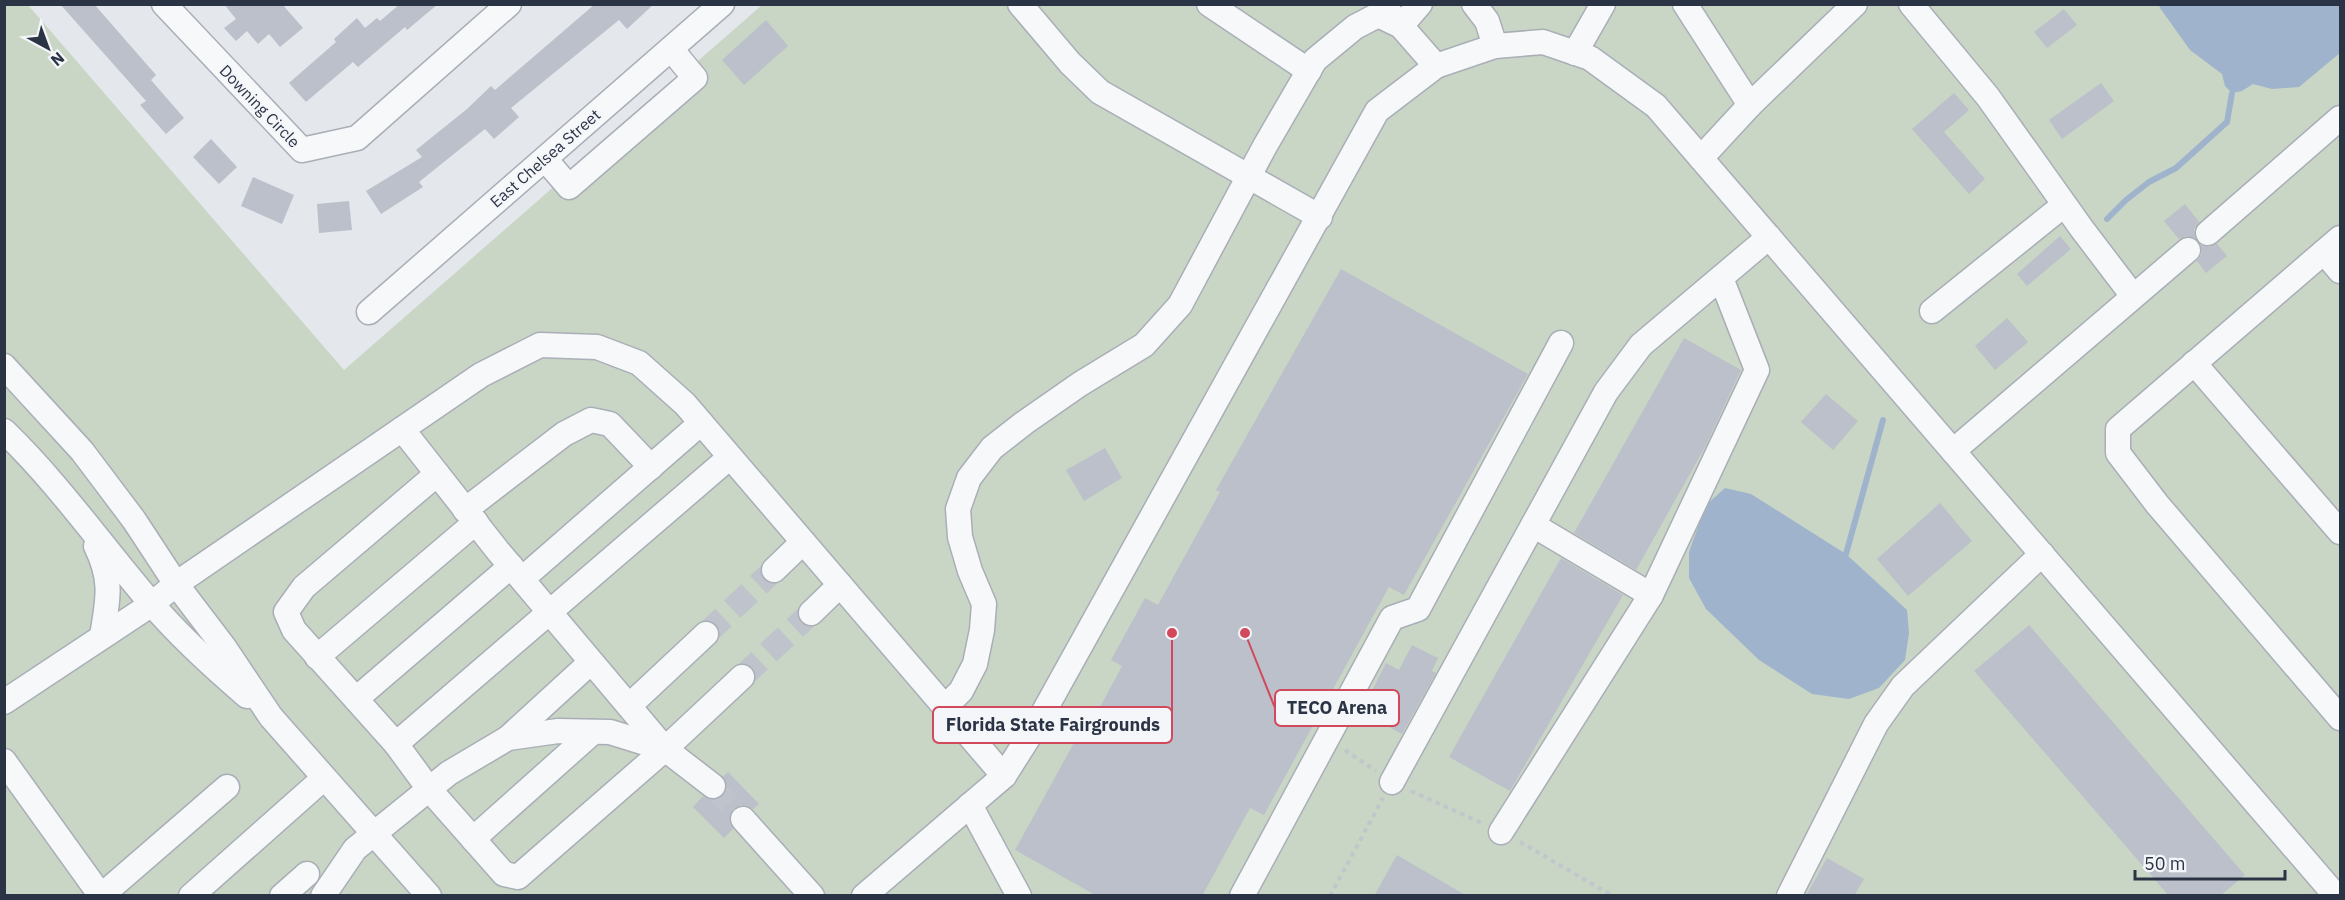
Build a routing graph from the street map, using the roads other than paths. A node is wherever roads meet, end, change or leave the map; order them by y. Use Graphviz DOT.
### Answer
graph roads {
  1 [pos="509,4"];
  2 [pos="722,4"];
  3 [pos="1020,4"];
  4 [pos="1209,4"];
  5 [pos="1383,4"];
  6 [pos="1420,4"];
  7 [pos="1474,4"];
  8 [pos="1604,4"];
  9 [pos="1685,4"];
  10 [pos="1855,4"];
  11 [pos="1911,4"];
  12 [pos="166,5"];
  13 [pos="1401,26"];
  14 [pos="1495,46"];
  15 [pos="671,49"];
  16 [pos="1575,53"];
  17 [pos="1436,66"];
  18 [pos="1309,71"];
  19 [pos="1750,105"];
  20 [pos="2340,118"];
  21 [pos="1701,158"];
  22 [pos="545,159"];
  23 [pos="1248,177"];
  24 [pos="2064,205"];
  25 [pos="1320,216"];
  26 [pos="2208,233"];
  27 [pos="1769,237"];
  28 [pos="2332,245"];
  29 [pos="2188,250"];
  30 [pos="2340,271"];
  31 [pos="1721,278"];
  32 [pos="2133,296"];
  33 [pos="1932,311"];
  34 [pos="369,312"];
  35 [pos="1561,343"];
  36 [pos="2194,363"];
  37 [pos="4,366"];
  38 [pos="701,423"];
  39 [pos="402,429"];
  40 [pos="4,431"];
  41 [pos="1953,451"];
  42 [pos="730,457"];
  43 [pos="651,467"];
  44 [pos="437,474"];
  45 [pos="471,516"];
  46 [pos="83,520"];
  47 [pos="1533,525"];
  48 [pos="2340,532"];
  49 [pos="803,542"];
  50 [pos="2042,554"];
  51 [pos="774,570"];
  52 [pos="516,572"];
  53 [pos="176,584"];
  54 [pos="840,585"];
  55 [pos="1652,595"];
  56 [pos="152,604"];
  57 [pos="549,612"];
  58 [pos="811,613"];
  59 [pos="706,634"];
  60 [pos="102,636"];
  61 [pos="317,657"];
  62 [pos="591,662"];
  63 [pos="742,677"];
  64 [pos="356,699"];
  65 [pos="4,702"];
  66 [pos="629,706"];
  67 [pos="945,707"];
  68 [pos="272,717"];
  69 [pos="2340,718"];
  70 [pos="593,732"];
  71 [pos="507,738"];
  72 [pos="396,744"];
  73 [pos="665,749"];
  74 [pos="4,761"];
  75 [pos="1004,776"];
  76 [pos="324,778"];
  77 [pos="1392,782"];
  78 [pos="713,786"];
  79 [pos="227,787"];
  80 [pos="429,789"];
  81 [pos="970,805"];
  82 [pos="743,819"];
  83 [pos="1501,832"];
  84 [pos="373,835"];
  85 [pos="473,839"];
  86 [pos="307,874"];
  87 [pos="324,895"];
  88 [pos="428,895"];
  89 [pos="191,896"];
  90 [pos="282,896"];
  91 [pos="812,896"];
  92 [pos="864,896"];
  93 [pos="1018,896"];
  94 [pos="1242,896"];
  95 [pos="1789,896"];
  96 [pos="2336,896"];
  1 -- 12 [label="street, Downing Circle"];
  2 -- 15 [label="street, East Chelsea Street"];
  3 -- 23 [label="street"];
  4 -- 18 [label="street"];
  5 -- 13 [label="street"];
  6 -- 13 [label="street"];
  7 -- 14 [label="street"];
  8 -- 16 [label="street"];
  9 -- 19 [label="street"];
  10 -- 19 [label="street"];
  11 -- 24 [label="street"];
  13 -- 17 [label="street"];
  13 -- 18 [label="street"];
  14 -- 16 [label="street"];
  14 -- 17 [label="street"];
  15 -- 22 [label="street, East Chelsea Street"];
  15 -- 22 [label="street"];
  16 -- 21 [label="street"];
  17 -- 25 [label="street"];
  18 -- 23 [label="street"];
  19 -- 21 [label="street"];
  20 -- 26 [label="street"];
  21 -- 27 [label="street"];
  22 -- 34 [label="street, East Chelsea Street"];
  23 -- 25 [label="street"];
  23 -- 67 [label="street"];
  24 -- 32 [label="street"];
  24 -- 33 [label="street"];
  25 -- 75 [label="street"];
  27 -- 31 [label="street"];
  27 -- 41 [label="street"];
  28 -- 30 [label="street"];
  28 -- 36 [label="street"];
  29 -- 32 [label="street"];
  31 -- 47 [label="street"];
  31 -- 55 [label="street"];
  32 -- 41 [label="street"];
  35 -- 94 [label="street"];
  36 -- 48 [label="street"];
  36 -- 69 [label="street"];
  37 -- 53 [label="street"];
  38 -- 39 [label="street"];
  38 -- 42 [label="street"];
  38 -- 43 [label="street"];
  39 -- 44 [label="street"];
  39 -- 53 [label="street"];
  40 -- 46 [label="street"];
  41 -- 50 [label="street"];
  42 -- 49 [label="street"];
  42 -- 57 [label="street"];
  43 -- 45 [label="street"];
  43 -- 52 [label="street"];
  44 -- 45 [label="street"];
  44 -- 61 [label="street"];
  45 -- 52 [label="street"];
  45 -- 61 [label="street"];
  46 -- 56 [label="street"];
  46 -- 60 [label="street"];
  47 -- 55 [label="street"];
  47 -- 77 [label="street"];
  49 -- 51 [label="street"];
  49 -- 54 [label="street"];
  50 -- 95 [label="street"];
  50 -- 96 [label="street"];
  52 -- 57 [label="street"];
  52 -- 64 [label="street"];
  53 -- 56 [label="street"];
  53 -- 68 [label="street"];
  54 -- 58 [label="street"];
  54 -- 67 [label="street"];
  55 -- 83 [label="street"];
  56 -- 60 [label="street"];
  56 -- 68 [label="street"];
  57 -- 62 [label="street"];
  57 -- 72 [label="street"];
  59 -- 66 [label="street"];
  60 -- 65 [label="street"];
  61 -- 64 [label="street"];
  62 -- 66 [label="street"];
  62 -- 71 [label="street"];
  63 -- 73 [label="street"];
  64 -- 72 [label="street"];
  66 -- 73 [label="street"];
  67 -- 75 [label="street"];
  68 -- 76 [label="street"];
  70 -- 71 [label="street"];
  70 -- 73 [label="street"];
  70 -- 85 [label="street"];
  71 -- 80 [label="street"];
  72 -- 80 [label="street"];
  73 -- 78 [label="street"];
  73 -- 85 [label="street"];
  74 -- 79 [label="street"];
  75 -- 81 [label="street"];
  76 -- 84 [label="street"];
  76 -- 89 [label="street"];
  80 -- 84 [label="street"];
  80 -- 85 [label="street"];
  81 -- 92 [label="street"];
  81 -- 93 [label="street"];
  82 -- 91 [label="street"];
  84 -- 87 [label="street"];
  84 -- 88 [label="street"];
  86 -- 90 [label="street"];
}
